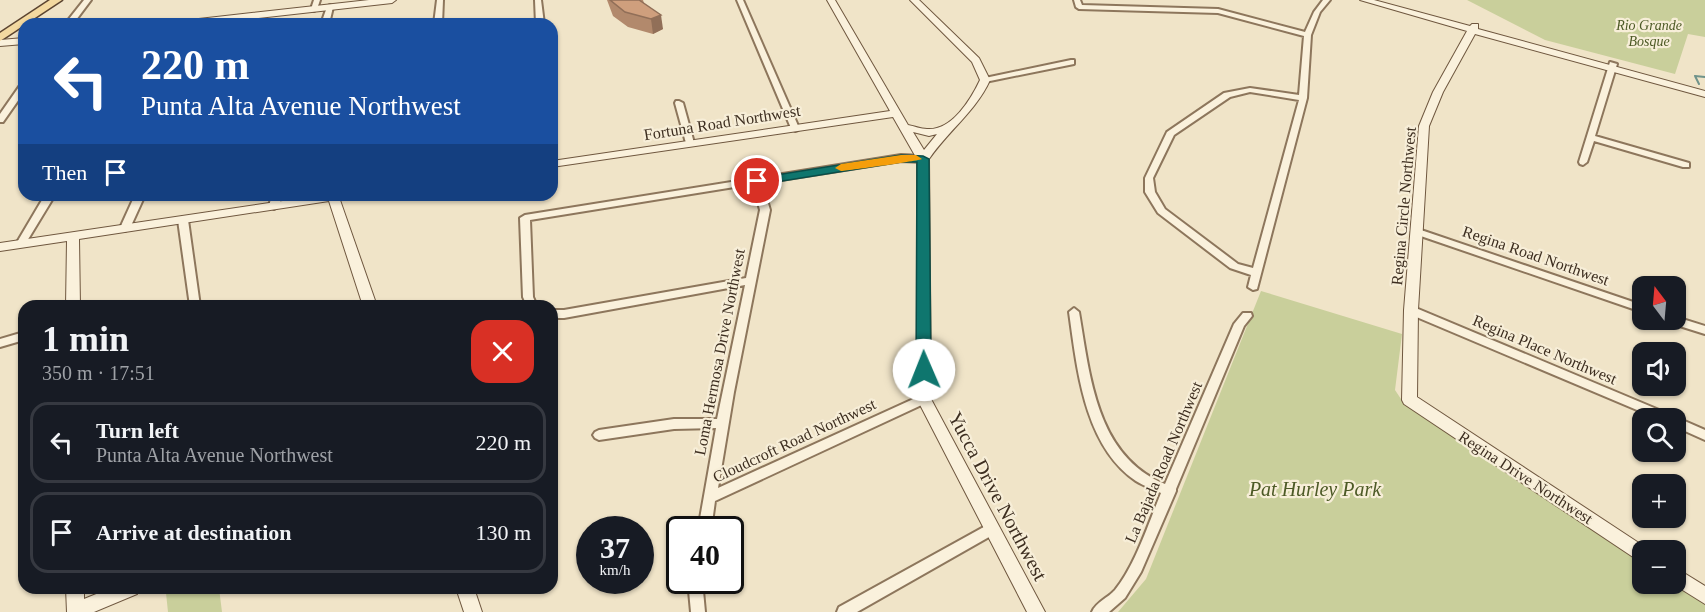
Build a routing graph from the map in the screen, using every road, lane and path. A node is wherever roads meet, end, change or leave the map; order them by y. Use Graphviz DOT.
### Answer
graph roads {
  1 [pos="40,0"];
  2 [pos="57,0"];
  3 [pos="88,0"];
  4 [pos="392,0"];
  5 [pos="440,0"];
  6 [pos="538,0"];
  7 [pos="740,0"];
  8 [pos="831,0"];
  9 [pos="914,0"];
  10 [pos="1327,0"];
  11 [pos="1364,0"];
  12 [pos="1382,0"];
  13 [pos="316,4"];
  14 [pos="1078,4"];
  15 [pos="330,7"];
  16 [pos="30,18"];
  17 [pos="74,18"];
  18 [pos="240,18"];
  19 [pos="327,18"];
  20 [pos="438,18"];
  21 [pos="540,18"];
  22 [pos="10,20"];
  23 [pos="0,26"];
  24 [pos="18,26"];
  25 [pos="1472,28"];
  26 [pos="0,31"];
  27 [pos="1307,35"];
  28 [pos="0,38"];
  29 [pos="18,42"];
  30 [pos="0,43"];
  31 [pos="1071,62"];
  32 [pos="1611,67"];
  33 [pos="985,80"];
  34 [pos="1705,88"];
  35 [pos="1705,93"];
  36 [pos="18,94"];
  37 [pos="1303,98"];
  38 [pos="679,103"];
  39 [pos="896,113"];
  40 [pos="0,120"];
  41 [pos="905,127"];
  42 [pos="950,127"];
  43 [pos="795,128"];
  44 [pos="1591,138"];
  45 [pos="690,143"];
  46 [pos="923,159"];
  47 [pos="1583,162"];
  48 [pos="558,163"];
  49 [pos="1686,165"];
  50 [pos="757,181"];
  51 [pos="46,201"];
  52 [pos="137,201"];
  53 [pos="270,201"];
  54 [pos="334,201"];
  55 [pos="183,220"];
  56 [pos="124,228"];
  57 [pos="1418,232"];
  58 [pos="74,236"];
  59 [pos="21,244"];
  60 [pos="0,247"];
  61 [pos="1257,273"];
  62 [pos="750,281"];
  63 [pos="1253,287"];
  64 [pos="74,300"];
  65 [pos="194,300"];
  66 [pos="368,300"];
  67 [pos="529,300"];
  68 [pos="1632,306"];
  69 [pos="1411,310"];
  70 [pos="1074,312"];
  71 [pos="558,314"];
  72 [pos="1247,316"];
  73 [pos="1686,324"];
  74 [pos="1705,330"];
  75 [pos="18,338"];
  76 [pos="0,343"];
  77 [pos="924,399"];
  78 [pos="1409,400"];
  79 [pos="1643,408"];
  80 [pos="723,423"];
  81 [pos="1686,426"];
  82 [pos="599,435"];
  83 [pos="1705,435"];
  84 [pos="1170,491"];
  85 [pos="711,497"];
  86 [pos="707,516"];
  87 [pos="991,529"];
  88 [pos="1632,547"];
  89 [pos="1686,583"];
  90 [pos="75,594"];
  91 [pos="117,594"];
  92 [pos="467,594"];
  93 [pos="696,594"];
  94 [pos="1705,596"];
  95 [pos="76,612"];
  96 [pos="473,612"];
  97 [pos="698,612"];
  98 [pos="844,612"];
  99 [pos="1036,612"];
  100 [pos="1099,612"];
  1 -- 22 [label="main road"];
  2 -- 16 [label="main road"];
  3 -- 17 [label="street"];
  4 -- 15 [label="street"];
  5 -- 20 [label="street"];
  6 -- 21 [label="street"];
  7 -- 43 [label="street"];
  8 -- 39 [label="street"];
  9 -- 33 [label="street"];
  10 -- 27 [label="street"];
  11 -- 25 [label="street"];
  12 -- 25 [label="street"];
  13 -- 15 [label="street"];
  13 -- 18 [label="street"];
  14 -- 27 [label="street"];
  15 -- 19 [label="street"];
  22 -- 23 [label="main road"];
  22 -- 26 [label="main road"];
  24 -- 28 [label="main road"];
  25 -- 32 [label="street"];
  25 -- 57 [label="street, Regina Circle Northwest"];
  27 -- 37 [label="street"];
  29 -- 30 [label="street"];
  31 -- 33 [label="street"];
  32 -- 34 [label="street"];
  32 -- 35 [label="street"];
  32 -- 44 [label="street"];
  33 -- 42 [label="street"];
  36 -- 40 [label="street"];
  37 -- 61 [label="street"];
  37 -- 61 [label="street"];
  38 -- 45 [label="street"];
  39 -- 41 [label="street"];
  39 -- 43 [label="street, Fortuna Road Northwest"];
  41 -- 42 [label="street"];
  41 -- 46 [label="street"];
  42 -- 46 [label="street"];
  43 -- 45 [label="street, Fortuna Road Northwest"];
  44 -- 47 [label="street"];
  44 -- 49 [label="street"];
  45 -- 48 [label="street, Fortuna Road Northwest"];
  46 -- 50 [label="street"];
  46 -- 77 [label="street"];
  50 -- 62 [label="street, Loma Hermosa Drive Northwest"];
  50 -- 67 [label="street"];
  51 -- 59 [label="street"];
  52 -- 56 [label="street"];
  53 -- 55 [label="street"];
  54 -- 66 [label="street"];
  55 -- 56 [label="street"];
  55 -- 65 [label="street"];
  56 -- 58 [label="street"];
  57 -- 68 [label="street, Regina Road Northwest"];
  57 -- 69 [label="street, Regina Circle Northwest"];
  58 -- 59 [label="street"];
  58 -- 64 [label="street"];
  59 -- 60 [label="street"];
  61 -- 63 [label="street"];
  62 -- 71 [label="street"];
  62 -- 80 [label="street, Loma Hermosa Drive Northwest"];
  69 -- 78 [label="street, Regina Circle Northwest"];
  69 -- 79 [label="street, Regina Place Northwest"];
  70 -- 84 [label="street"];
  72 -- 84 [label="street, La Bajada Road Northwest"];
  73 -- 74 [label="street"];
  75 -- 76 [label="street"];
  77 -- 85 [label="street, Cloudcroft Road Northwest"];
  77 -- 87 [label="street, Yucca Drive Northwest"];
  78 -- 88 [label="street, Regina Drive Northwest"];
  80 -- 82 [label="street"];
  80 -- 85 [label="street, Loma Hermosa Drive Northwest"];
  81 -- 83 [label="street"];
  84 -- 100 [label="street, La Bajada Road Northwest"];
  85 -- 86 [label="street, Loma Hermosa Drive Northwest"];
  87 -- 98 [label="street"];
  87 -- 99 [label="street, Yucca Drive Northwest"];
  89 -- 94 [label="street"];
  90 -- 95 [label="street"];
  91 -- 95 [label="street"];
  92 -- 96 [label="street"];
  93 -- 97 [label="street"];
}
